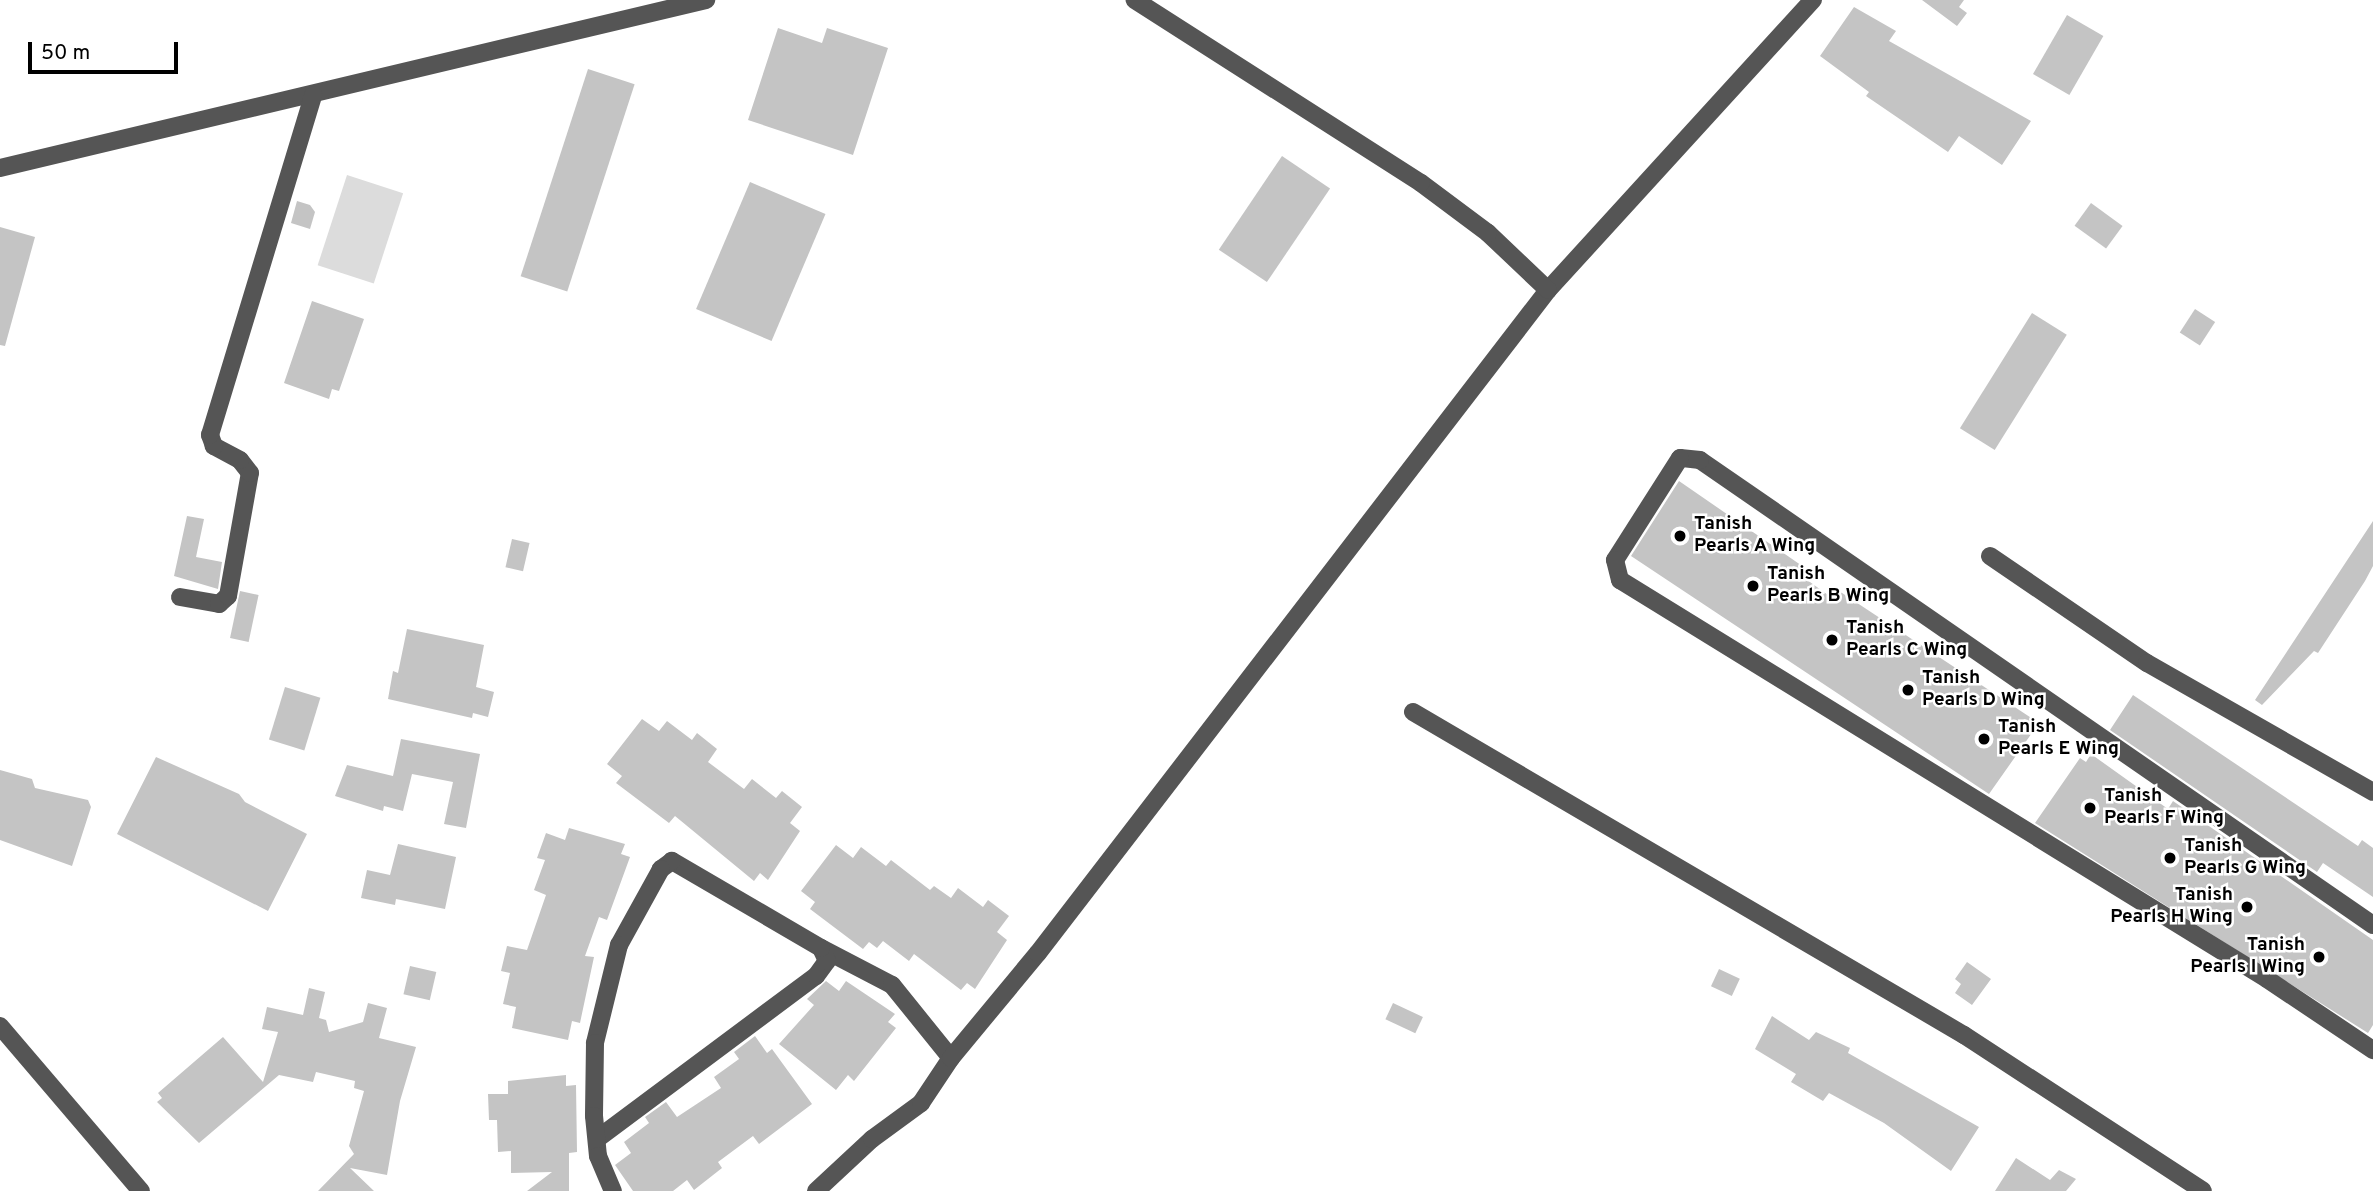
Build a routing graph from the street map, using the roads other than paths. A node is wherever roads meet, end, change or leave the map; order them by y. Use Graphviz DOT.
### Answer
graph roads {
  1 [pos="706,0"];
  2 [pos="1135,0"];
  3 [pos="1813,0"];
  4 [pos="313,95"];
  5 [pos="0,168"];
  6 [pos="1548,290"];
  7 [pos="1990,556"];
  8 [pos="180,597"];
  9 [pos="1413,712"];
  10 [pos="2373,792"];
  11 [pos="2373,925"];
  12 [pos="821,948"];
  13 [pos="0,1026"];
  14 [pos="2373,1050"];
  15 [pos="951,1058"];
  16 [pos="597,1139"];
  17 [pos="141,1191"];
  18 [pos="613,1191"];
  19 [pos="816,1191"];
  20 [pos="2203,1191"];
  1 -- 4 [label="street"];
  2 -- 6 [label="street"];
  3 -- 6 [label="street"];
  4 -- 5 [label="street"];
  4 -- 8 [label="street"];
  6 -- 15 [label="street"];
  7 -- 10 [label="street"];
  9 -- 20 [label="street"];
  11 -- 14 [label="street"];
  12 -- 15 [label="street"];
  12 -- 16 [label="street"];
  12 -- 16 [label="street"];
  13 -- 17 [label="street"];
  15 -- 19 [label="street"];
  16 -- 18 [label="street"];
}
